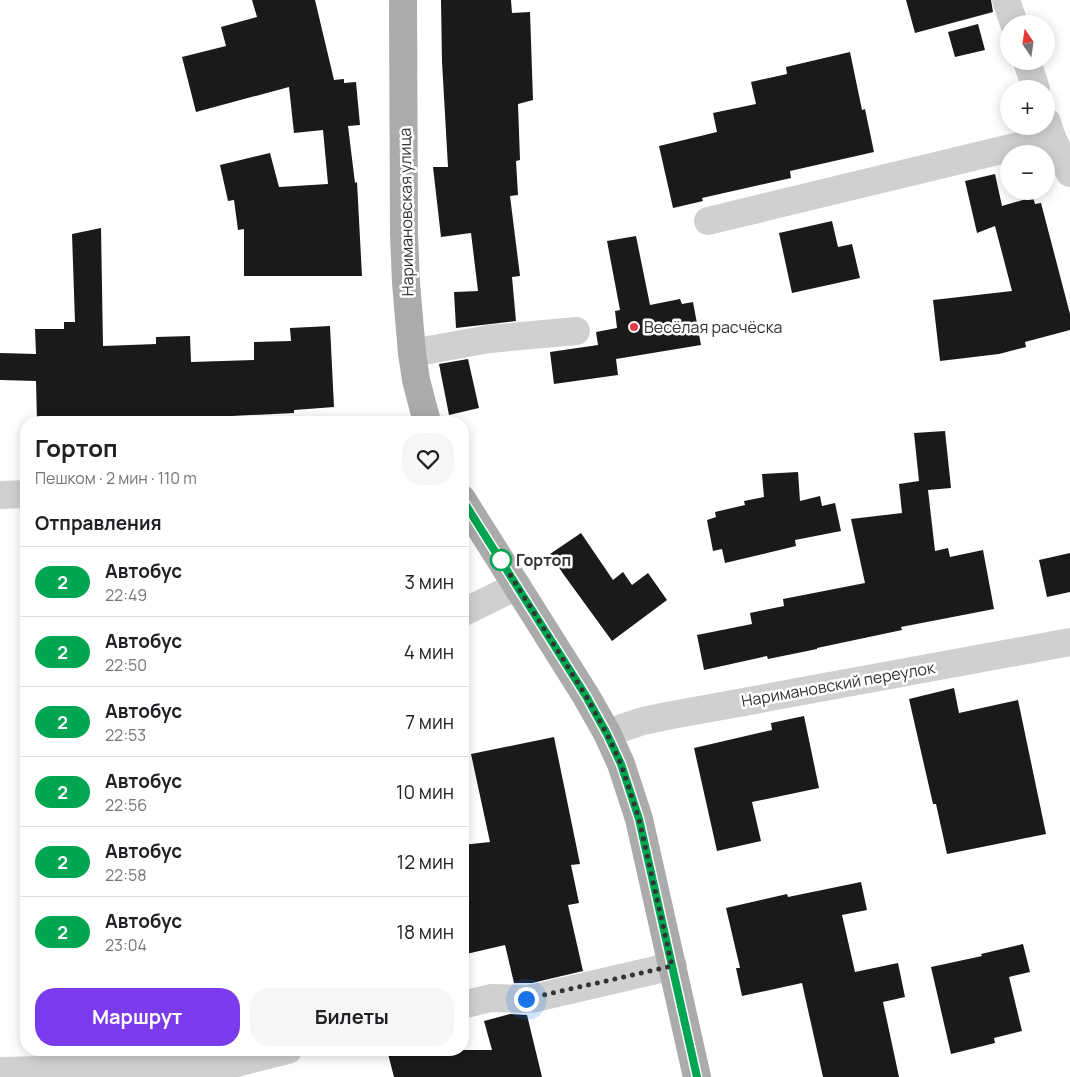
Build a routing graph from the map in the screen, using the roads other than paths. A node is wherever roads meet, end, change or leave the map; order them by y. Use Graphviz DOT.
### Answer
graph roads {
  1 [pos="403,0"];
  2 [pos="1006,0"];
  3 [pos="1011,15"];
  4 [pos="1030,135"];
  5 [pos="1051,135"];
  6 [pos="1070,173"];
  7 [pos="708,221"];
  8 [pos="576,330"];
  9 [pos="412,353"];
  10 [pos="425,416"];
  11 [pos="20,494"];
  12 [pos="0,495"];
  13 [pos="469,510"];
  14 [pos="517,586"];
  15 [pos="469,610"];
  16 [pos="1070,642"];
  17 [pos="607,734"];
  18 [pos="672,966"];
  19 [pos="469,1003"];
  20 [pos="264,1056"];
  21 [pos="0,1071"];
  22 [pos="45,1073"];
  23 [pos="697,1077"];
  1 -- 9 [label="main road, Наримановская улица"];
  2 -- 3 [label="street"];
  4 -- 7 [label="street"];
  5 -- 6 [label="street"];
  8 -- 9 [label="street"];
  9 -- 10 [label="main road, Наримановская улица"];
  11 -- 12 [label="street"];
  13 -- 14 [label="main road"];
  14 -- 15 [label="street"];
  14 -- 17 [label="main road"];
  16 -- 17 [label="street, Наримановский переулок"];
  17 -- 18 [label="main road"];
  18 -- 19 [label="street"];
  18 -- 23 [label="main road"];
  20 -- 22 [label="street"];
  21 -- 22 [label="street"];
}
